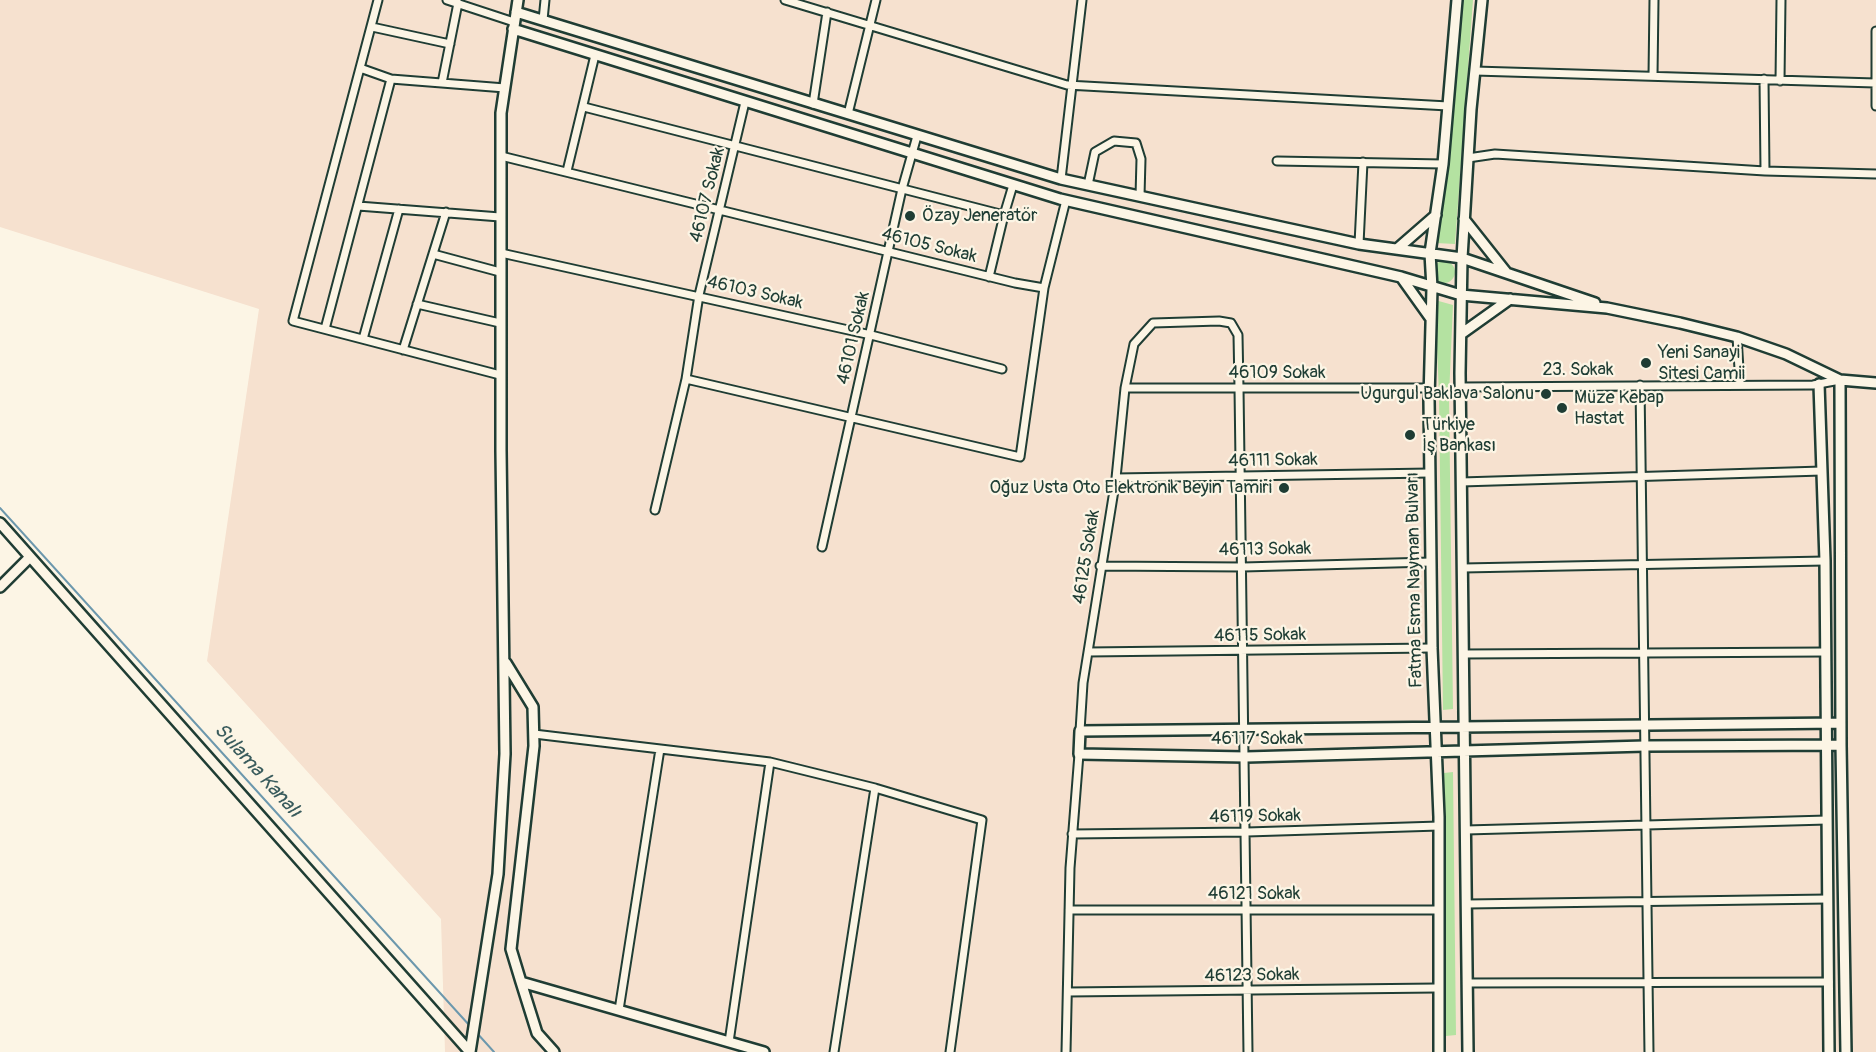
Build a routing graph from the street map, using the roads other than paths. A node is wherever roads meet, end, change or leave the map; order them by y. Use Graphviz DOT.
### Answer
graph roads {
  1 [pos="378,0"];
  2 [pos="448,0"];
  3 [pos="518,0"];
  4 [pos="545,0"];
  5 [pos="785,0"];
  6 [pos="876,0"];
  7 [pos="1082,0"];
  8 [pos="1456,0"];
  9 [pos="1482,0"];
  10 [pos="1654,0"];
  11 [pos="1781,0"];
  12 [pos="458,3"];
  13 [pos="472,4"];
  14 [pos="516,12"];
  15 [pos="827,12"];
  16 [pos="543,20"];
  17 [pos="514,26"];
  18 [pos="372,27"];
  19 [pos="870,27"];
  20 [pos="1876,32"];
  21 [pos="450,44"];
  22 [pos="595,55"];
  23 [pos="360,68"];
  24 [pos="1475,71"];
  25 [pos="1653,76"];
  26 [pos="392,79"];
  27 [pos="1764,80"];
  28 [pos="1780,81"];
  29 [pos="1875,82"];
  30 [pos="442,83"];
  31 [pos="1072,84"];
  32 [pos="505,88"];
  33 [pos="745,102"];
  34 [pos="813,104"];
  35 [pos="1448,106"];
  36 [pos="1876,106"];
  37 [pos="584,107"];
  38 [pos="848,114"];
  39 [pos="917,136"];
  40 [pos="734,147"];
  41 [pos="911,153"];
  42 [pos="501,156"];
  43 [pos="1468,158"];
  44 [pos="1277,161"];
  45 [pos="1363,162"];
  46 [pos="1443,164"];
  47 [pos="567,171"];
  48 [pos="1765,171"];
  49 [pos="1876,174"];
  50 [pos="1060,179"];
  51 [pos="1088,184"];
  52 [pos="1013,185"];
  53 [pos="902,189"];
  54 [pos="1140,196"];
  55 [pos="1066,200"];
  56 [pos="358,206"];
  57 [pos="399,209"];
  58 [pos="720,210"];
  59 [pos="446,212"];
  60 [pos="1004,215"];
  61 [pos="1436,215"];
  62 [pos="500,217"];
  63 [pos="1464,219"];
  64 [pos="1359,244"];
  65 [pos="1397,249"];
  66 [pos="889,250"];
  67 [pos="501,253"];
  68 [pos="433,254"];
  69 [pos="1430,254"];
  70 [pos="1462,258"];
  71 [pos="500,272"];
  72 [pos="1506,272"];
  73 [pos="989,277"];
  74 [pos="1401,277"];
  75 [pos="1044,288"];
  76 [pos="1432,288"];
  77 [pos="699,295"];
  78 [pos="1461,295"];
  79 [pos="1510,299"];
  80 [pos="417,304"];
  81 [pos="1607,308"];
  82 [pos="1431,319"];
  83 [pos="500,322"];
  84 [pos="325,329"];
  85 [pos="1461,334"];
  86 [pos="871,335"];
  87 [pos="1737,337"];
  88 [pos="363,339"];
  89 [pos="403,350"];
  90 [pos="1002,369"];
  91 [pos="500,375"];
  92 [pos="686,379"];
  93 [pos="1840,380"];
  94 [pos="1876,383"];
  95 [pos="1819,384"];
  96 [pos="1640,385"];
  97 [pos="1740,385"];
  98 [pos="1460,387"];
  99 [pos="1125,388"];
  100 [pos="1239,388"];
  101 [pos="1429,388"];
  102 [pos="852,416"];
  103 [pos="1822,471"];
  104 [pos="1430,473"];
  105 [pos="1241,477"];
  106 [pos="1641,477"];
  107 [pos="1116,478"];
  108 [pos="1461,482"];
  109 [pos="655,510"];
  110 [pos="0,523"];
  111 [pos="822,546"];
  112 [pos="30,557"];
  113 [pos="1825,561"];
  114 [pos="1431,562"];
  115 [pos="1642,565"];
  116 [pos="1100,566"];
  117 [pos="1243,567"];
  118 [pos="1463,568"];
  119 [pos="0,587"];
  120 [pos="1432,648"];
  121 [pos="1088,652"];
  122 [pos="1244,652"];
  123 [pos="1825,652"];
  124 [pos="1644,653"];
  125 [pos="1463,654"];
  126 [pos="505,661"];
  127 [pos="1825,723"];
  128 [pos="1840,723"];
  129 [pos="1434,728"];
  130 [pos="1644,728"];
  131 [pos="1245,729"];
  132 [pos="1465,729"];
  133 [pos="1080,731"];
  134 [pos="534,734"];
  135 [pos="1826,745"];
  136 [pos="1840,745"];
  137 [pos="1645,746"];
  138 [pos="660,749"];
  139 [pos="1466,750"];
  140 [pos="1435,753"];
  141 [pos="1078,754"];
  142 [pos="1246,757"];
  143 [pos="770,762"];
  144 [pos="875,788"];
  145 [pos="1827,820"];
  146 [pos="1646,825"];
  147 [pos="1439,826"];
  148 [pos="1466,830"];
  149 [pos="1246,832"];
  150 [pos="1072,834"];
  151 [pos="1828,899"];
  152 [pos="1647,902"];
  153 [pos="1467,904"];
  154 [pos="1247,908"];
  155 [pos="1069,910"];
  156 [pos="1438,910"];
  157 [pos="521,982"];
  158 [pos="1648,982"];
  159 [pos="1828,982"];
  160 [pos="1467,983"];
  161 [pos="1437,988"];
  162 [pos="1249,991"];
  163 [pos="1068,992"];
  164 [pos="619,1010"];
  165 [pos="729,1042"];
  166 [pos="470,1052"];
  167 [pos="554,1052"];
  168 [pos="764,1052"];
  169 [pos="834,1052"];
  170 [pos="950,1052"];
  171 [pos="1066,1052"];
  172 [pos="1248,1052"];
  173 [pos="1439,1052"];
  174 [pos="1468,1052"];
  175 [pos="1649,1052"];
  176 [pos="1829,1052"];
  177 [pos="1846,1052"];
  1 -- 18 [label="street"];
  2 -- 12 [label="street"];
  3 -- 14 [label="street"];
  4 -- 16 [label="street"];
  5 -- 15 [label="street"];
  6 -- 19 [label="street"];
  7 -- 31 [label="street"];
  8 -- 35 [label="street, Fatma Esma Nayman Bulvarı"];
  9 -- 24 [label="street"];
  10 -- 25 [label="street"];
  11 -- 28 [label="street"];
  12 -- 13 [label="street"];
  12 -- 21 [label="street"];
  13 -- 17 [label="street"];
  14 -- 16 [label="street"];
  14 -- 17 [label="street"];
  15 -- 19 [label="street"];
  15 -- 34 [label="street"];
  16 -- 34 [label="street"];
  17 -- 22 [label="street"];
  17 -- 32 [label="street"];
  18 -- 21 [label="street"];
  18 -- 23 [label="street"];
  19 -- 31 [label="street"];
  19 -- 38 [label="street"];
  20 -- 29 [label="street"];
  21 -- 30 [label="street"];
  22 -- 33 [label="street"];
  22 -- 37 [label="street"];
  23 -- 26 [label="street"];
  23 -- 84 [label="street"];
  24 -- 25 [label="street"];
  24 -- 43 [label="street"];
  25 -- 27 [label="street"];
  26 -- 30 [label="street"];
  26 -- 56 [label="street"];
  27 -- 28 [label="street"];
  27 -- 48 [label="street"];
  28 -- 29 [label="street"];
  29 -- 36 [label="street"];
  30 -- 32 [label="street"];
  31 -- 35 [label="street"];
  31 -- 50 [label="street"];
  32 -- 42 [label="street"];
  33 -- 40 [label="street, 46107 Sokak"];
  33 -- 41 [label="street"];
  34 -- 38 [label="street"];
  35 -- 46 [label="street, Fatma Esma Nayman Bulvarı"];
  37 -- 40 [label="street"];
  37 -- 47 [label="street"];
  38 -- 39 [label="street"];
  39 -- 41 [label="street, 46101 Sokak"];
  39 -- 50 [label="street"];
  40 -- 53 [label="street"];
  40 -- 58 [label="street, 46107 Sokak"];
  41 -- 52 [label="street"];
  41 -- 53 [label="street, 46101 Sokak"];
  42 -- 47 [label="street, 46105 Sokak"];
  42 -- 62 [label="street"];
  43 -- 48 [label="street"];
  43 -- 63 [label="street"];
  44 -- 45 [label="street"];
  45 -- 46 [label="street"];
  45 -- 64 [label="street"];
  46 -- 61 [label="street, Fatma Esma Nayman Bulvarı"];
  47 -- 58 [label="street, 46105 Sokak"];
  48 -- 49 [label="street"];
  50 -- 51 [label="street"];
  51 -- 54 [label="street"];
  51 -- 54 [label="street"];
  52 -- 55 [label="street"];
  52 -- 60 [label="street"];
  53 -- 60 [label="street"];
  53 -- 66 [label="street, 46101 Sokak"];
  54 -- 64 [label="street"];
  55 -- 74 [label="street"];
  55 -- 75 [label="street"];
  56 -- 57 [label="street"];
  56 -- 84 [label="street"];
  57 -- 59 [label="street"];
  57 -- 88 [label="street"];
  58 -- 66 [label="street, 46105 Sokak"];
  58 -- 77 [label="street, 46107 Sokak"];
  59 -- 62 [label="street"];
  59 -- 68 [label="street"];
  60 -- 73 [label="street"];
  61 -- 65 [label="street"];
  61 -- 69 [label="street, Fatma Esma Nayman Bulvarı"];
  62 -- 67 [label="street"];
  63 -- 70 [label="street"];
  63 -- 72 [label="street"];
  64 -- 65 [label="street"];
  65 -- 69 [label="street"];
  66 -- 73 [label="street, 46105 Sokak"];
  66 -- 86 [label="street, 46101 Sokak"];
  67 -- 71 [label="street"];
  67 -- 77 [label="street, 46103 Sokak"];
  68 -- 71 [label="street"];
  68 -- 80 [label="street"];
  69 -- 70 [label="street"];
  69 -- 76 [label="street, Fatma Esma Nayman Bulvarı"];
  70 -- 72 [label="street"];
  70 -- 78 [label="street"];
  71 -- 83 [label="street"];
  72 -- 81 [label="street"];
  73 -- 75 [label="street, 46105 Sokak"];
  74 -- 76 [label="street"];
  74 -- 82 [label="street"];
  75 -- 102 [label="street"];
  76 -- 78 [label="street"];
  76 -- 82 [label="street, Fatma Esma Nayman Bulvarı"];
  77 -- 86 [label="street, 46103 Sokak"];
  77 -- 92 [label="street, 46107 Sokak"];
  78 -- 79 [label="street"];
  78 -- 85 [label="street"];
  79 -- 81 [label="street"];
  79 -- 85 [label="street"];
  80 -- 83 [label="street"];
  80 -- 89 [label="street"];
  81 -- 87 [label="street"];
  82 -- 101 [label="street, Fatma Esma Nayman Bulvarı"];
  83 -- 91 [label="street"];
  84 -- 88 [label="street"];
  85 -- 98 [label="street"];
  86 -- 90 [label="street, 46103 Sokak"];
  86 -- 102 [label="street, 46101 Sokak"];
  87 -- 93 [label="street"];
  87 -- 97 [label="street"];
  88 -- 89 [label="street"];
  89 -- 91 [label="street"];
  91 -- 126 [label="street"];
  92 -- 102 [label="street"];
  92 -- 109 [label="street, 46107 Sokak"];
  93 -- 94 [label="street"];
  93 -- 95 [label="street, 23. Sokak"];
  93 -- 128 [label="street"];
  95 -- 97 [label="street, 23. Sokak"];
  95 -- 103 [label="street"];
  96 -- 97 [label="street, 23. Sokak"];
  96 -- 98 [label="street, 23. Sokak"];
  96 -- 106 [label="street"];
  98 -- 108 [label="street"];
  99 -- 100 [label="street, 46109 Sokak"];
  99 -- 100 [label="street, 46125 Sokak"];
  99 -- 107 [label="street, 46125 Sokak"];
  100 -- 101 [label="street, 46109 Sokak"];
  100 -- 105 [label="street, 46125 Sokak"];
  101 -- 104 [label="street, Fatma Esma Nayman Bulvarı"];
  102 -- 111 [label="street, 46101 Sokak"];
  103 -- 106 [label="street"];
  103 -- 113 [label="street"];
  104 -- 105 [label="street, 46111 Sokak"];
  104 -- 114 [label="street, Fatma Esma Nayman Bulvarı"];
  105 -- 107 [label="street, 46111 Sokak"];
  105 -- 117 [label="street, 46125 Sokak"];
  106 -- 108 [label="street"];
  106 -- 115 [label="street"];
  107 -- 116 [label="street, 46125 Sokak"];
  108 -- 118 [label="street"];
  110 -- 112 [label="street"];
  112 -- 119 [label="street"];
  112 -- 166 [label="street"];
  113 -- 115 [label="street"];
  113 -- 123 [label="street"];
  114 -- 117 [label="street, 46113 Sokak"];
  114 -- 120 [label="street, Fatma Esma Nayman Bulvarı"];
  115 -- 118 [label="street"];
  115 -- 124 [label="street"];
  116 -- 117 [label="street, 46113 Sokak"];
  116 -- 121 [label="street, 46125 Sokak"];
  117 -- 122 [label="street, 46125 Sokak"];
  118 -- 125 [label="street"];
  120 -- 122 [label="street, 46115 Sokak"];
  120 -- 129 [label="street, Fatma Esma Nayman Bulvarı"];
  121 -- 122 [label="street, 46115 Sokak"];
  121 -- 133 [label="street, 46125 Sokak"];
  122 -- 131 [label="street, 46125 Sokak"];
  123 -- 124 [label="street"];
  123 -- 127 [label="street"];
  124 -- 125 [label="street"];
  124 -- 130 [label="street"];
  125 -- 132 [label="street"];
  126 -- 134 [label="street"];
  126 -- 166 [label="street"];
  127 -- 128 [label="street, 46117 Sokak"];
  127 -- 130 [label="street, 46117 Sokak"];
  127 -- 135 [label="street"];
  128 -- 136 [label="street"];
  129 -- 131 [label="street, 46117 Sokak"];
  129 -- 132 [label="street, 46117 Sokak"];
  129 -- 140 [label="street, Fatma Esma Nayman Bulvarı"];
  130 -- 132 [label="street, 46117 Sokak"];
  130 -- 137 [label="street"];
  131 -- 133 [label="street, 46117 Sokak"];
  131 -- 142 [label="street, 46125 Sokak"];
  132 -- 139 [label="street"];
  133 -- 141 [label="street"];
  134 -- 138 [label="street"];
  134 -- 157 [label="street"];
  135 -- 136 [label="street, 46117 Sokak"];
  135 -- 137 [label="street, 46117 Sokak"];
  135 -- 145 [label="street"];
  136 -- 177 [label="street"];
  137 -- 139 [label="street, 46117 Sokak"];
  137 -- 146 [label="street"];
  138 -- 143 [label="street"];
  138 -- 164 [label="street"];
  139 -- 140 [label="street, 46117 Sokak"];
  139 -- 148 [label="street"];
  140 -- 142 [label="street, 46117 Sokak"];
  140 -- 147 [label="street, Fatma Esma Nayman Bulvarı"];
  141 -- 142 [label="street, 46117 Sokak"];
  141 -- 150 [label="street"];
  142 -- 149 [label="street, 46125 Sokak"];
  143 -- 144 [label="street"];
  143 -- 165 [label="street"];
  144 -- 169 [label="street"];
  144 -- 170 [label="street"];
  145 -- 146 [label="street"];
  145 -- 151 [label="street"];
  146 -- 148 [label="street"];
  146 -- 152 [label="street"];
  147 -- 149 [label="street, 46119 Sokak"];
  147 -- 156 [label="street, Fatma Esma Nayman Bulvarı"];
  148 -- 153 [label="street"];
  149 -- 150 [label="street, 46119 Sokak"];
  149 -- 154 [label="street, 46125 Sokak"];
  150 -- 155 [label="street"];
  151 -- 152 [label="street"];
  151 -- 159 [label="street"];
  152 -- 153 [label="street"];
  152 -- 158 [label="street"];
  153 -- 160 [label="street"];
  154 -- 155 [label="street, 46121 Sokak"];
  154 -- 156 [label="street, 46121 Sokak"];
  154 -- 162 [label="street, 46125 Sokak"];
  155 -- 163 [label="street"];
  156 -- 161 [label="street, Fatma Esma Nayman Bulvarı"];
  157 -- 164 [label="street"];
  157 -- 167 [label="street"];
  158 -- 159 [label="street"];
  158 -- 160 [label="street"];
  158 -- 175 [label="street"];
  159 -- 176 [label="street"];
  160 -- 174 [label="street"];
  161 -- 162 [label="street, 46123 Sokak"];
  161 -- 173 [label="street, Fatma Esma Nayman Bulvarı"];
  162 -- 163 [label="street, 46123 Sokak"];
  162 -- 172 [label="street, 46125 Sokak"];
  163 -- 171 [label="street"];
  164 -- 165 [label="street"];
  165 -- 168 [label="street"];
}
